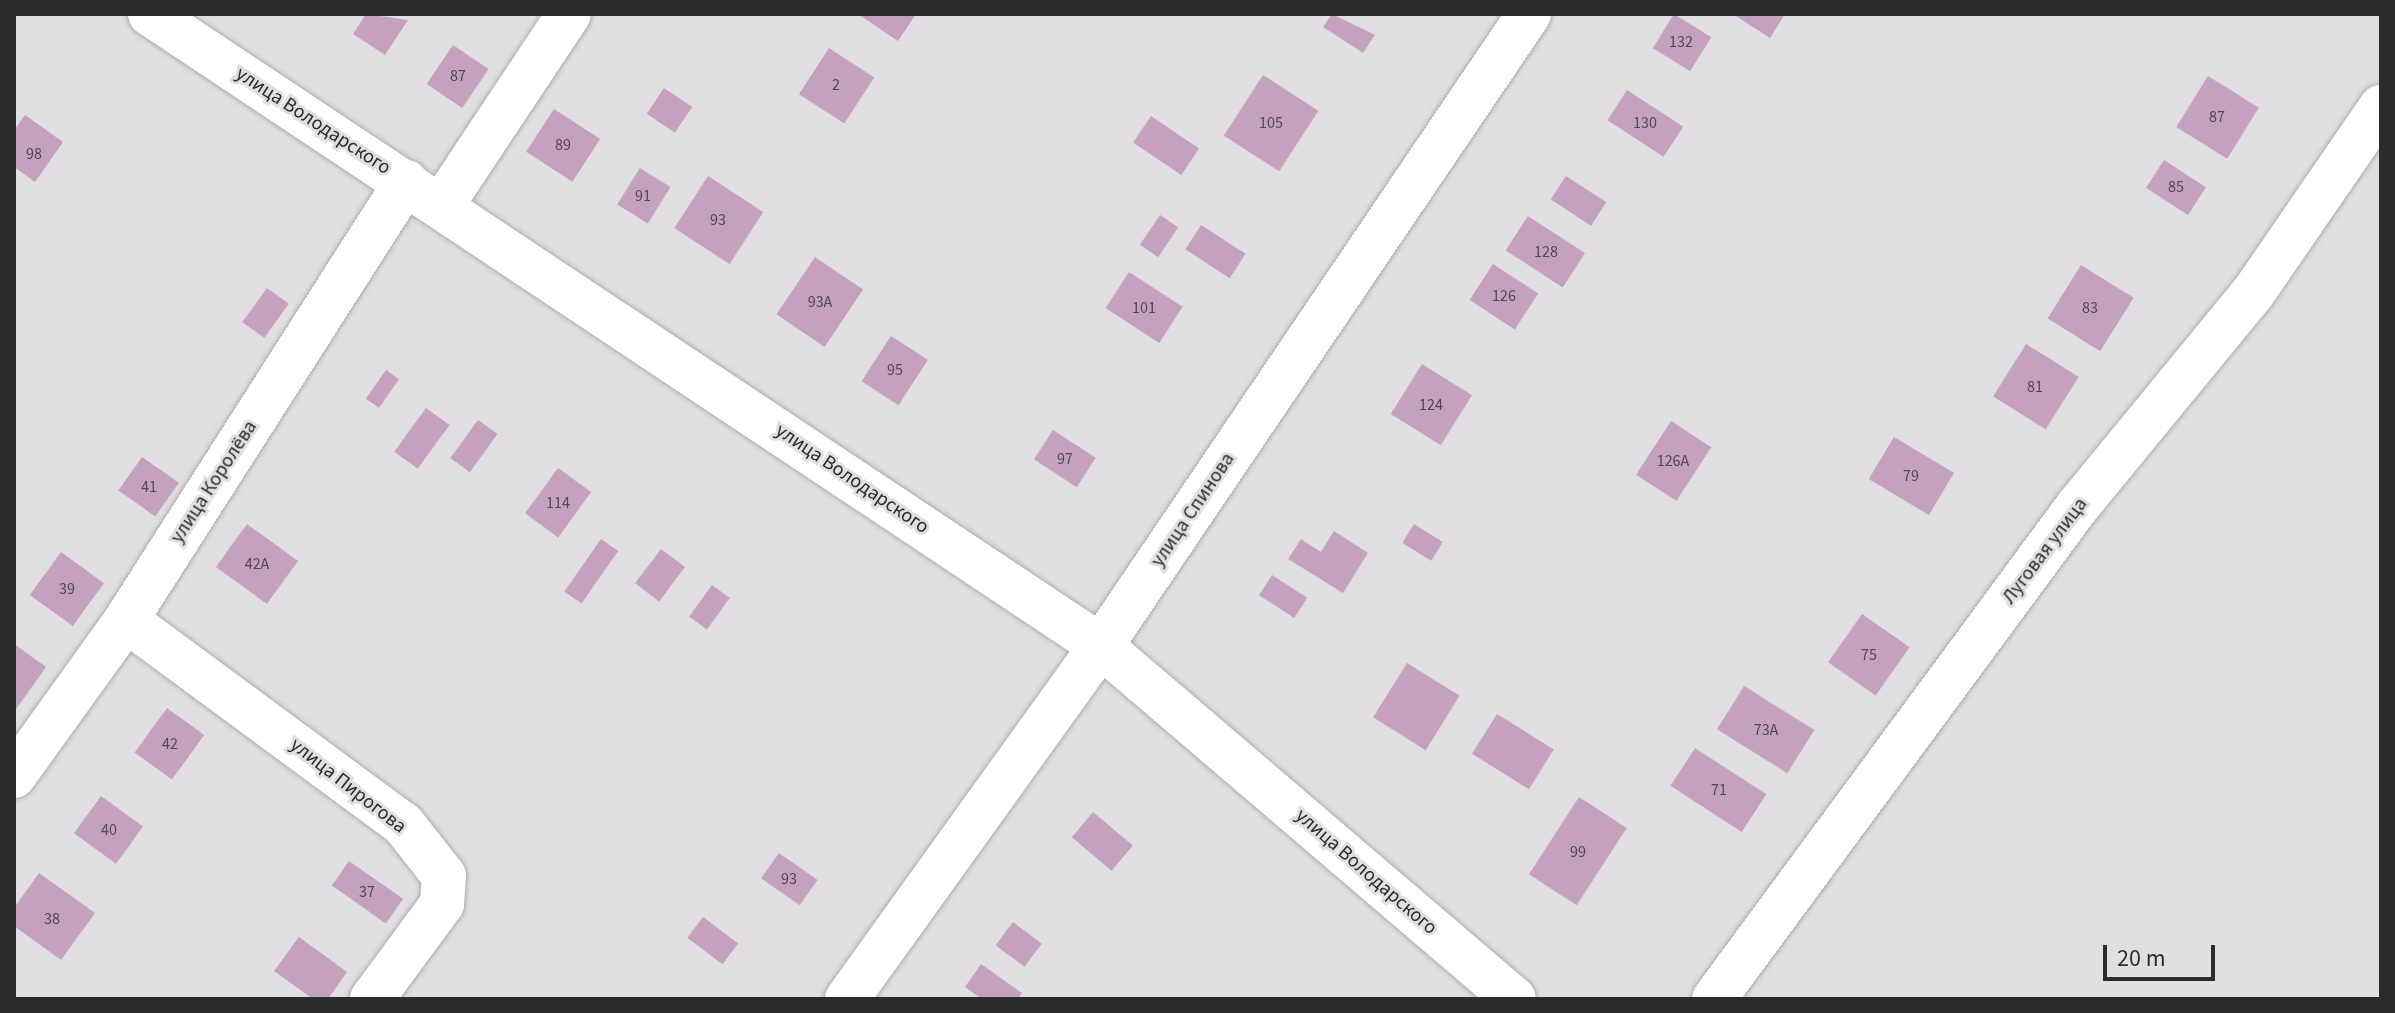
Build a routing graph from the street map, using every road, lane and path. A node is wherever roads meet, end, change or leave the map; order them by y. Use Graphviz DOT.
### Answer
graph roads {
  1 [pos="150,14"];
  2 [pos="569,14"];
  3 [pos="1529,14"];
  4 [pos="2381,107"];
  5 [pos="424,194"];
  6 [pos="126,620"];
  7 [pos="1101,646"];
  8 [pos="14,776"];
  9 [pos="372,999"];
  10 [pos="847,999"];
  11 [pos="1514,999"];
  12 [pos="1714,999"];
  1 -- 5 [label="street, улица Володарского"];
  2 -- 5 [label="street, улица Королёва"];
  3 -- 7 [label="street, улица Спинова"];
  4 -- 12 [label="street, Луговая улица"];
  5 -- 6 [label="street, улица Королёва"];
  5 -- 7 [label="street, улица Володарского"];
  6 -- 8 [label="street, улица Королёва"];
  6 -- 9 [label="street, улица Пирогова"];
  7 -- 10 [label="street, улица Спинова"];
  7 -- 11 [label="street, улица Володарского"];
}
